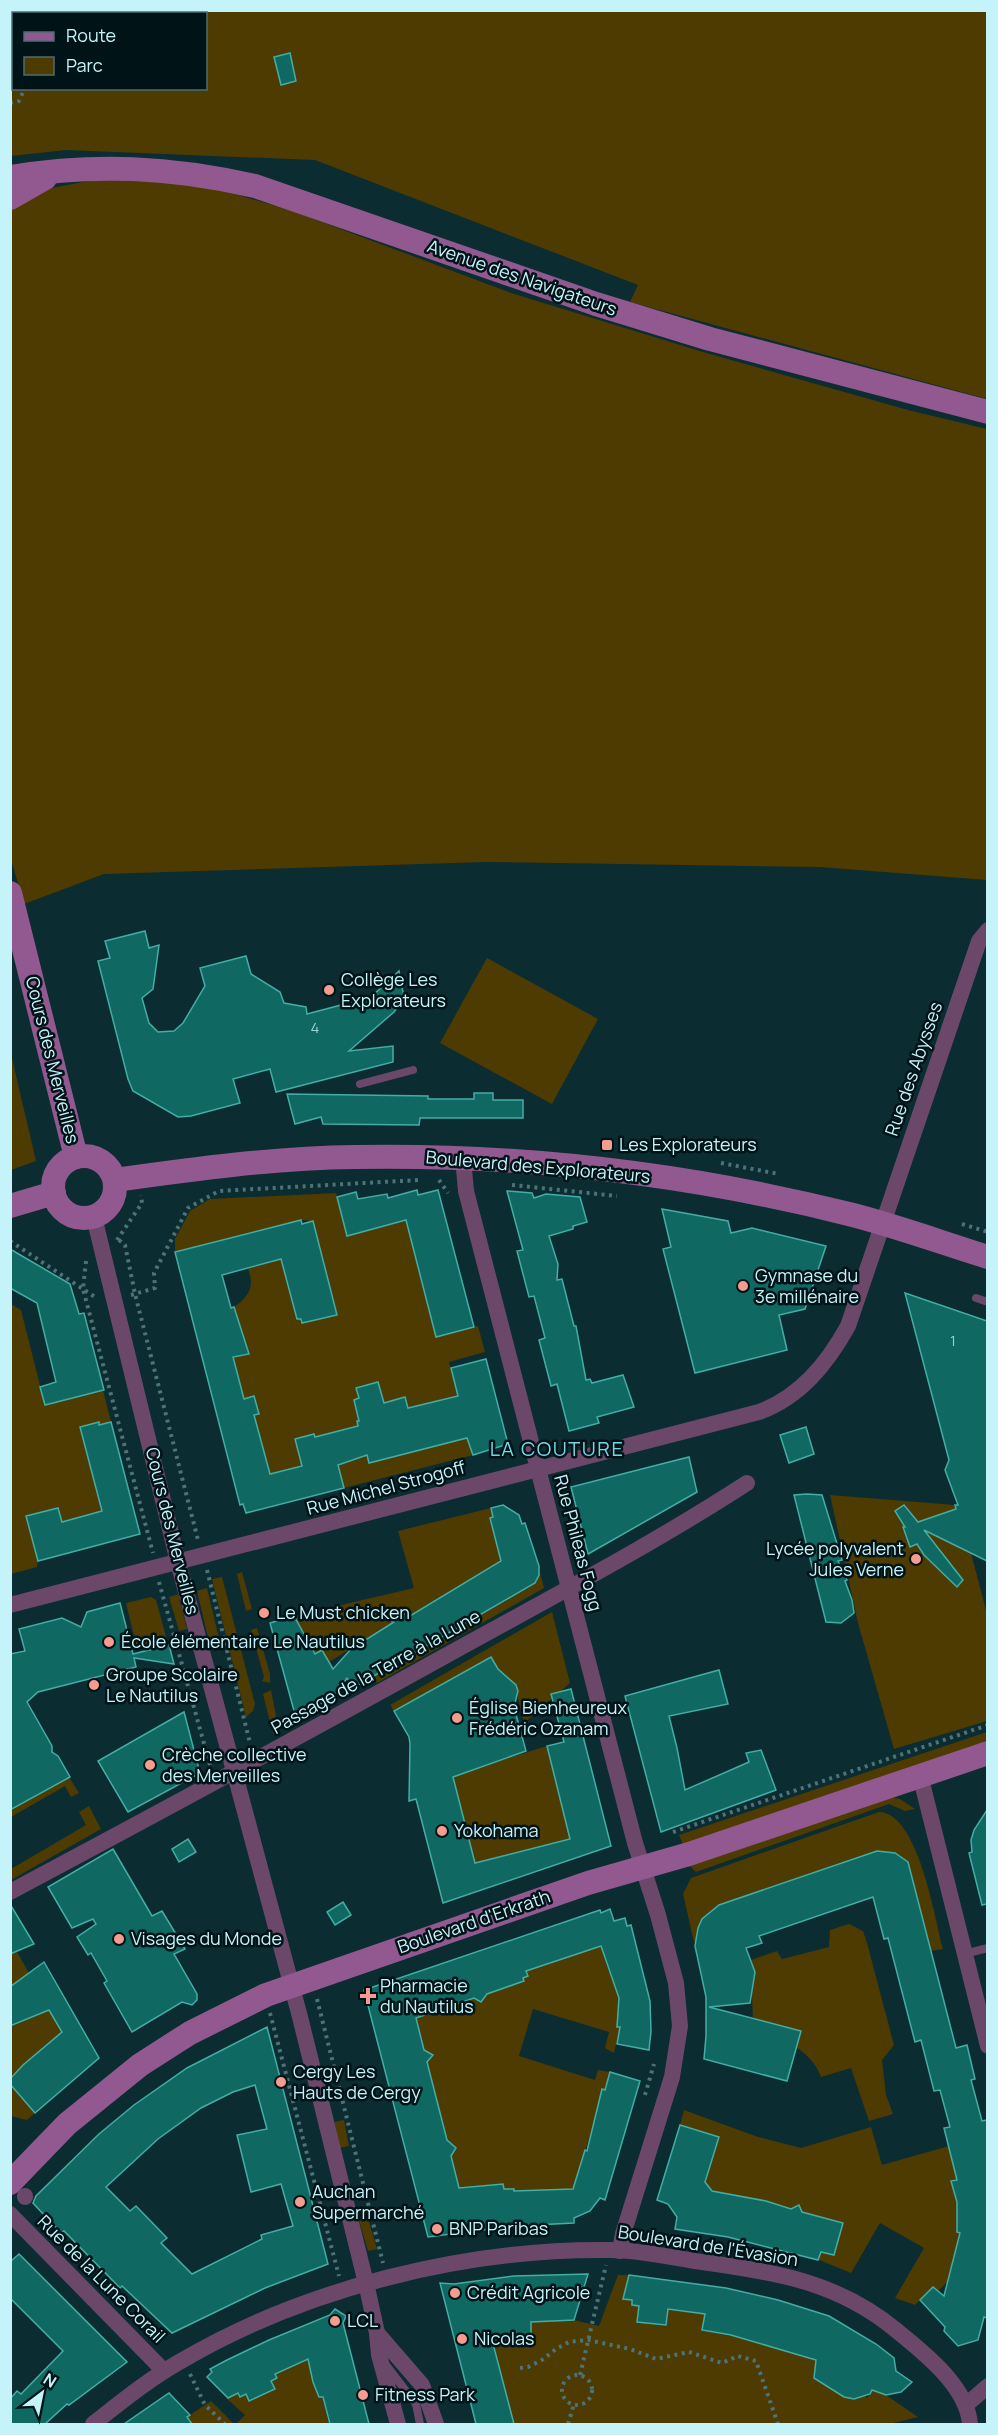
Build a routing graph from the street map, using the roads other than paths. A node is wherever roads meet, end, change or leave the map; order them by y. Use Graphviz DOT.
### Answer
graph roads {
  1 [pos="55,173"];
  2 [pos="10,177"];
  3 [pos="10,198"];
  4 [pos="987,412"];
  5 [pos="10,893"];
  6 [pos="987,930"];
  7 [pos="413,1070"];
  8 [pos="360,1083"];
  9 [pos="76,1157"];
  10 [pos="464,1158"];
  11 [pos="126,1178"];
  12 [pos="54,1193"];
  13 [pos="10,1206"];
  14 [pos="94,1217"];
  15 [pos="882,1223"];
  16 [pos="987,1257"];
  17 [pos="976,1298"];
  18 [pos="987,1302"];
  19 [pos="539,1469"];
  20 [pos="747,1483"];
  21 [pos="178,1562"];
  22 [pos="570,1587"];
  23 [pos="10,1605"];
  24 [pos="987,1753"];
  25 [pos="235,1773"];
  26 [pos="920,1775"];
  27 [pos="642,1867"];
  28 [pos="10,1892"];
  29 [pos="987,1948"];
  30 [pos="964,1954"];
  31 [pos="302,1982"];
  32 [pos="987,2046"];
  33 [pos="20,2192"];
  34 [pos="10,2214"];
  35 [pos="615,2250"];
  36 [pos="366,2283"];
  37 [pos="377,2332"];
  38 [pos="379,2355"];
  39 [pos="164,2371"];
  40 [pos="987,2386"];
  41 [pos="966,2405"];
  42 [pos="93,2424"];
  43 [pos="398,2424"];
  44 [pos="420,2424"];
  45 [pos="436,2424"];
  46 [pos="970,2424"];
  1 -- 2 [label="street, Avenue des Navigateurs"];
  1 -- 3 [label="street, Avenue des Navigateurs"];
  1 -- 4 [label="street, Avenue des Navigateurs"];
  5 -- 9 [label="street, Cours des Merveilles"];
  6 -- 15 [label="street, Rue des Abysses"];
  7 -- 8 [label="lane"];
  9 -- 11 [label="street"];
  9 -- 12 [label="street"];
  10 -- 11 [label="street, Boulevard des Explorateurs"];
  10 -- 15 [label="street, Boulevard des Explorateurs"];
  10 -- 19 [label="street, Rue Phileas Fogg"];
  11 -- 14 [label="street"];
  12 -- 13 [label="street"];
  12 -- 14 [label="street"];
  14 -- 21 [label="street, Cours des Merveilles"];
  15 -- 16 [label="street, Boulevard des Explorateurs"];
  15 -- 19 [label="street, Rue Michel Strogoff"];
  17 -- 18 [label="lane"];
  19 -- 21 [label="street, Rue Michel Strogoff"];
  19 -- 22 [label="street, Rue Phileas Fogg"];
  20 -- 22 [label="street, Passage de la Terre à la Lune"];
  21 -- 23 [label="street, Rue Michel Strogoff"];
  21 -- 25 [label="street, Cours des Merveilles"];
  22 -- 25 [label="street, Passage de la Terre à la Lune"];
  22 -- 27 [label="street, Rue Phileas Fogg"];
  24 -- 26 [label="street, Boulevard d'Erkrath"];
  25 -- 28 [label="street, Passage de la Terre à la Lune"];
  25 -- 31 [label="street, Cours des Merveilles"];
  26 -- 27 [label="street, Boulevard d'Erkrath"];
  26 -- 30 [label="street"];
  27 -- 31 [label="street, Boulevard d'Erkrath"];
  27 -- 35 [label="street, Rue Phileas Fogg"];
  29 -- 30 [label="lane"];
  30 -- 32 [label="street"];
  31 -- 33 [label="street, Boulevard d'Erkrath"];
  31 -- 36 [label="street, Cours des Merveilles"];
  34 -- 39 [label="street, Rue de la Lune Corail"];
  35 -- 36 [label="street, Boulevard de l'Évasion"];
  35 -- 41 [label="street, Boulevard de l'Évasion"];
  36 -- 37 [label="street, Cours des Merveilles"];
  36 -- 39 [label="street, Boulevard de l'Évasion"];
  37 -- 38 [label="street, Cours des Merveilles"];
  37 -- 45 [label="street, Cours des Merveilles"];
  38 -- 43 [label="street, Cours des Merveilles"];
  38 -- 44 [label="lane"];
  39 -- 42 [label="street, Boulevard de l'Évasion"];
  40 -- 41 [label="street"];
  41 -- 46 [label="street, Boulevard de l'Évasion"];
}
